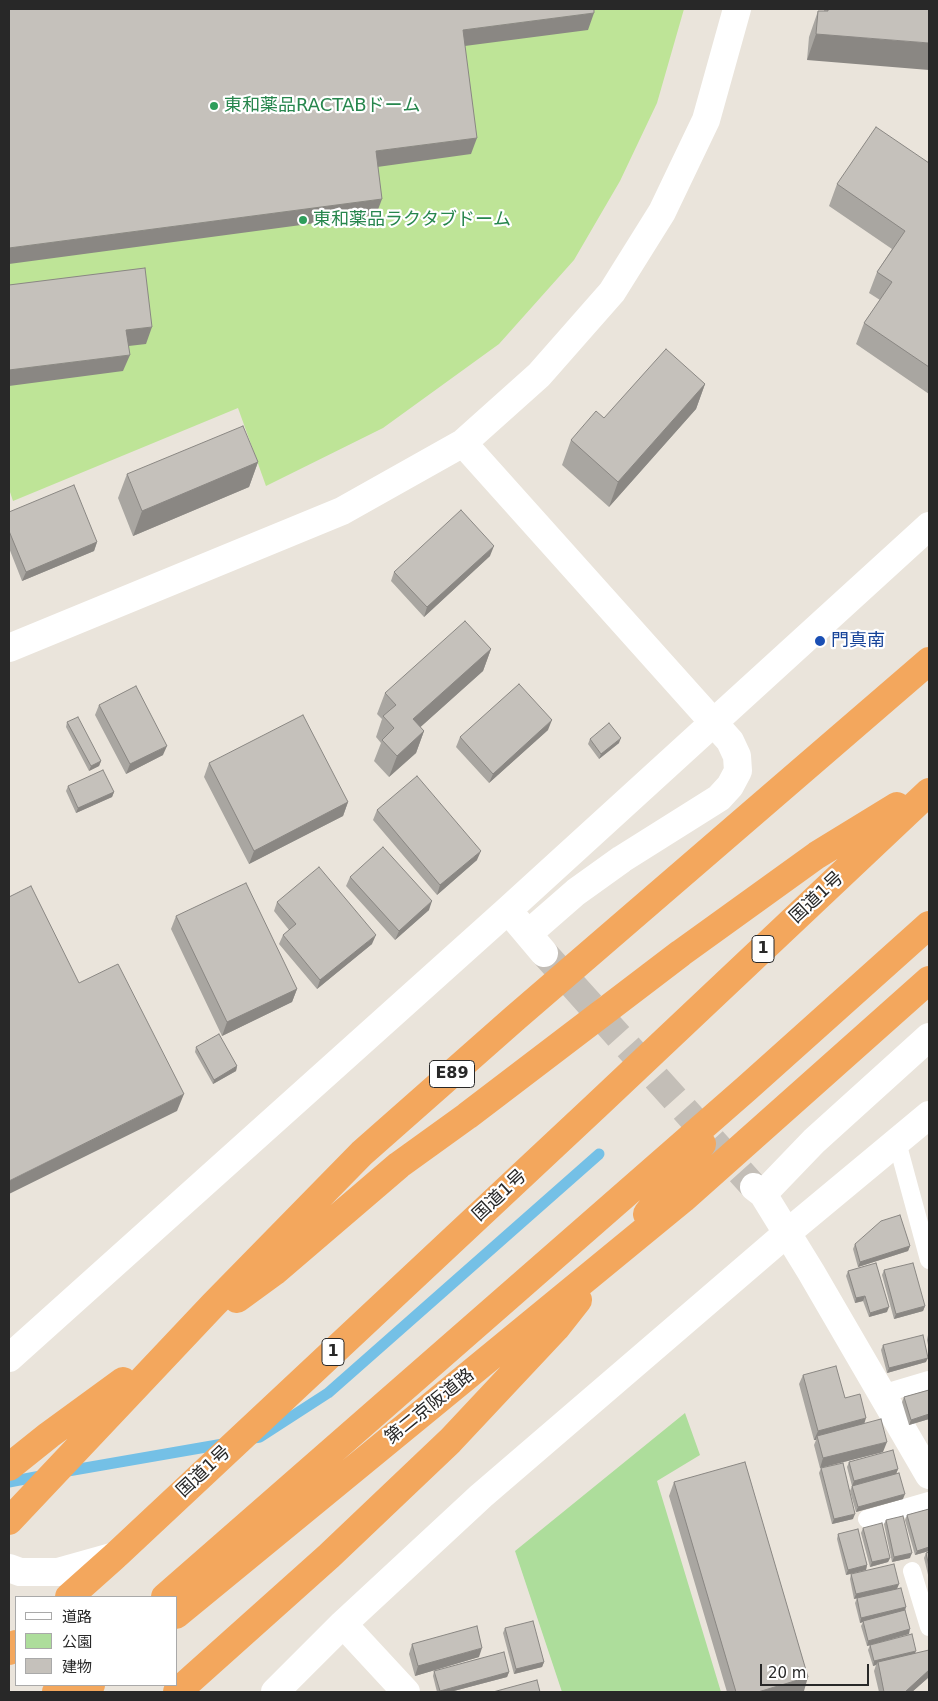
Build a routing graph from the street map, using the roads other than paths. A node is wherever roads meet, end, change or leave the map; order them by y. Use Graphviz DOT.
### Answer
graph roads {
  1 [pos="737,9"];
  2 [pos="462,442"];
  3 [pos="929,526"];
  4 [pos="9,648"];
  5 [pos="929,661"];
  6 [pos="713,722"];
  7 [pos="929,787"];
  8 [pos="929,792"];
  9 [pos="508,910"];
  10 [pos="929,925"];
  11 [pos="929,980"];
  12 [pos="929,1036"];
  13 [pos="747,1088"];
  14 [pos="929,1115"];
  15 [pos="897,1142"];
  16 [pos="787,1233"];
  17 [pos="929,1260"];
  18 [pos="9,1358"];
  19 [pos="929,1380"];
  20 [pos="882,1394"];
  21 [pos="9,1468"];
  22 [pos="929,1475"];
  23 [pos="929,1501"];
  24 [pos="866,1519"];
  25 [pos="9,1521"];
  26 [pos="115,1556"];
  27 [pos="9,1568"];
  28 [pos="912,1571"];
  29 [pos="70,1596"];
  30 [pos="166,1596"];
  31 [pos="178,1613"];
  32 [pos="344,1624"];
  33 [pos="929,1627"];
  34 [pos="177,1692"];
  35 [pos="275,1692"];
  36 [pos="406,1692"];
  1 -- 2 [label="street"];
  2 -- 4 [label="street"];
  2 -- 6 [label="street"];
  3 -- 6 [label="street"];
  5 -- 25 [label="highway, E89"];
  6 -- 9 [label="street"];
  6 -- 9 [label="street"];
  7 -- 21 [label="highway"];
  8 -- 26 [label="highway, 国道1号 / 1"];
  9 -- 18 [label="street"];
  10 -- 13 [label="highway"];
  11 -- 31 [label="highway, 第二京阪道路"];
  12 -- 16 [label="street"];
  13 -- 30 [label="highway"];
  13 -- 34 [label="highway"];
  14 -- 15 [label="street"];
  15 -- 16 [label="street"];
  15 -- 17 [label="lane"];
  16 -- 20 [label="street"];
  16 -- 32 [label="street"];
  19 -- 20 [label="lane"];
  20 -- 22 [label="street"];
  23 -- 24 [label="lane"];
  26 -- 27 [label="street"];
  26 -- 29 [label="highway, 国道1号 / 1"];
  28 -- 33 [label="lane"];
  32 -- 35 [label="street"];
  32 -- 36 [label="street"];
}
